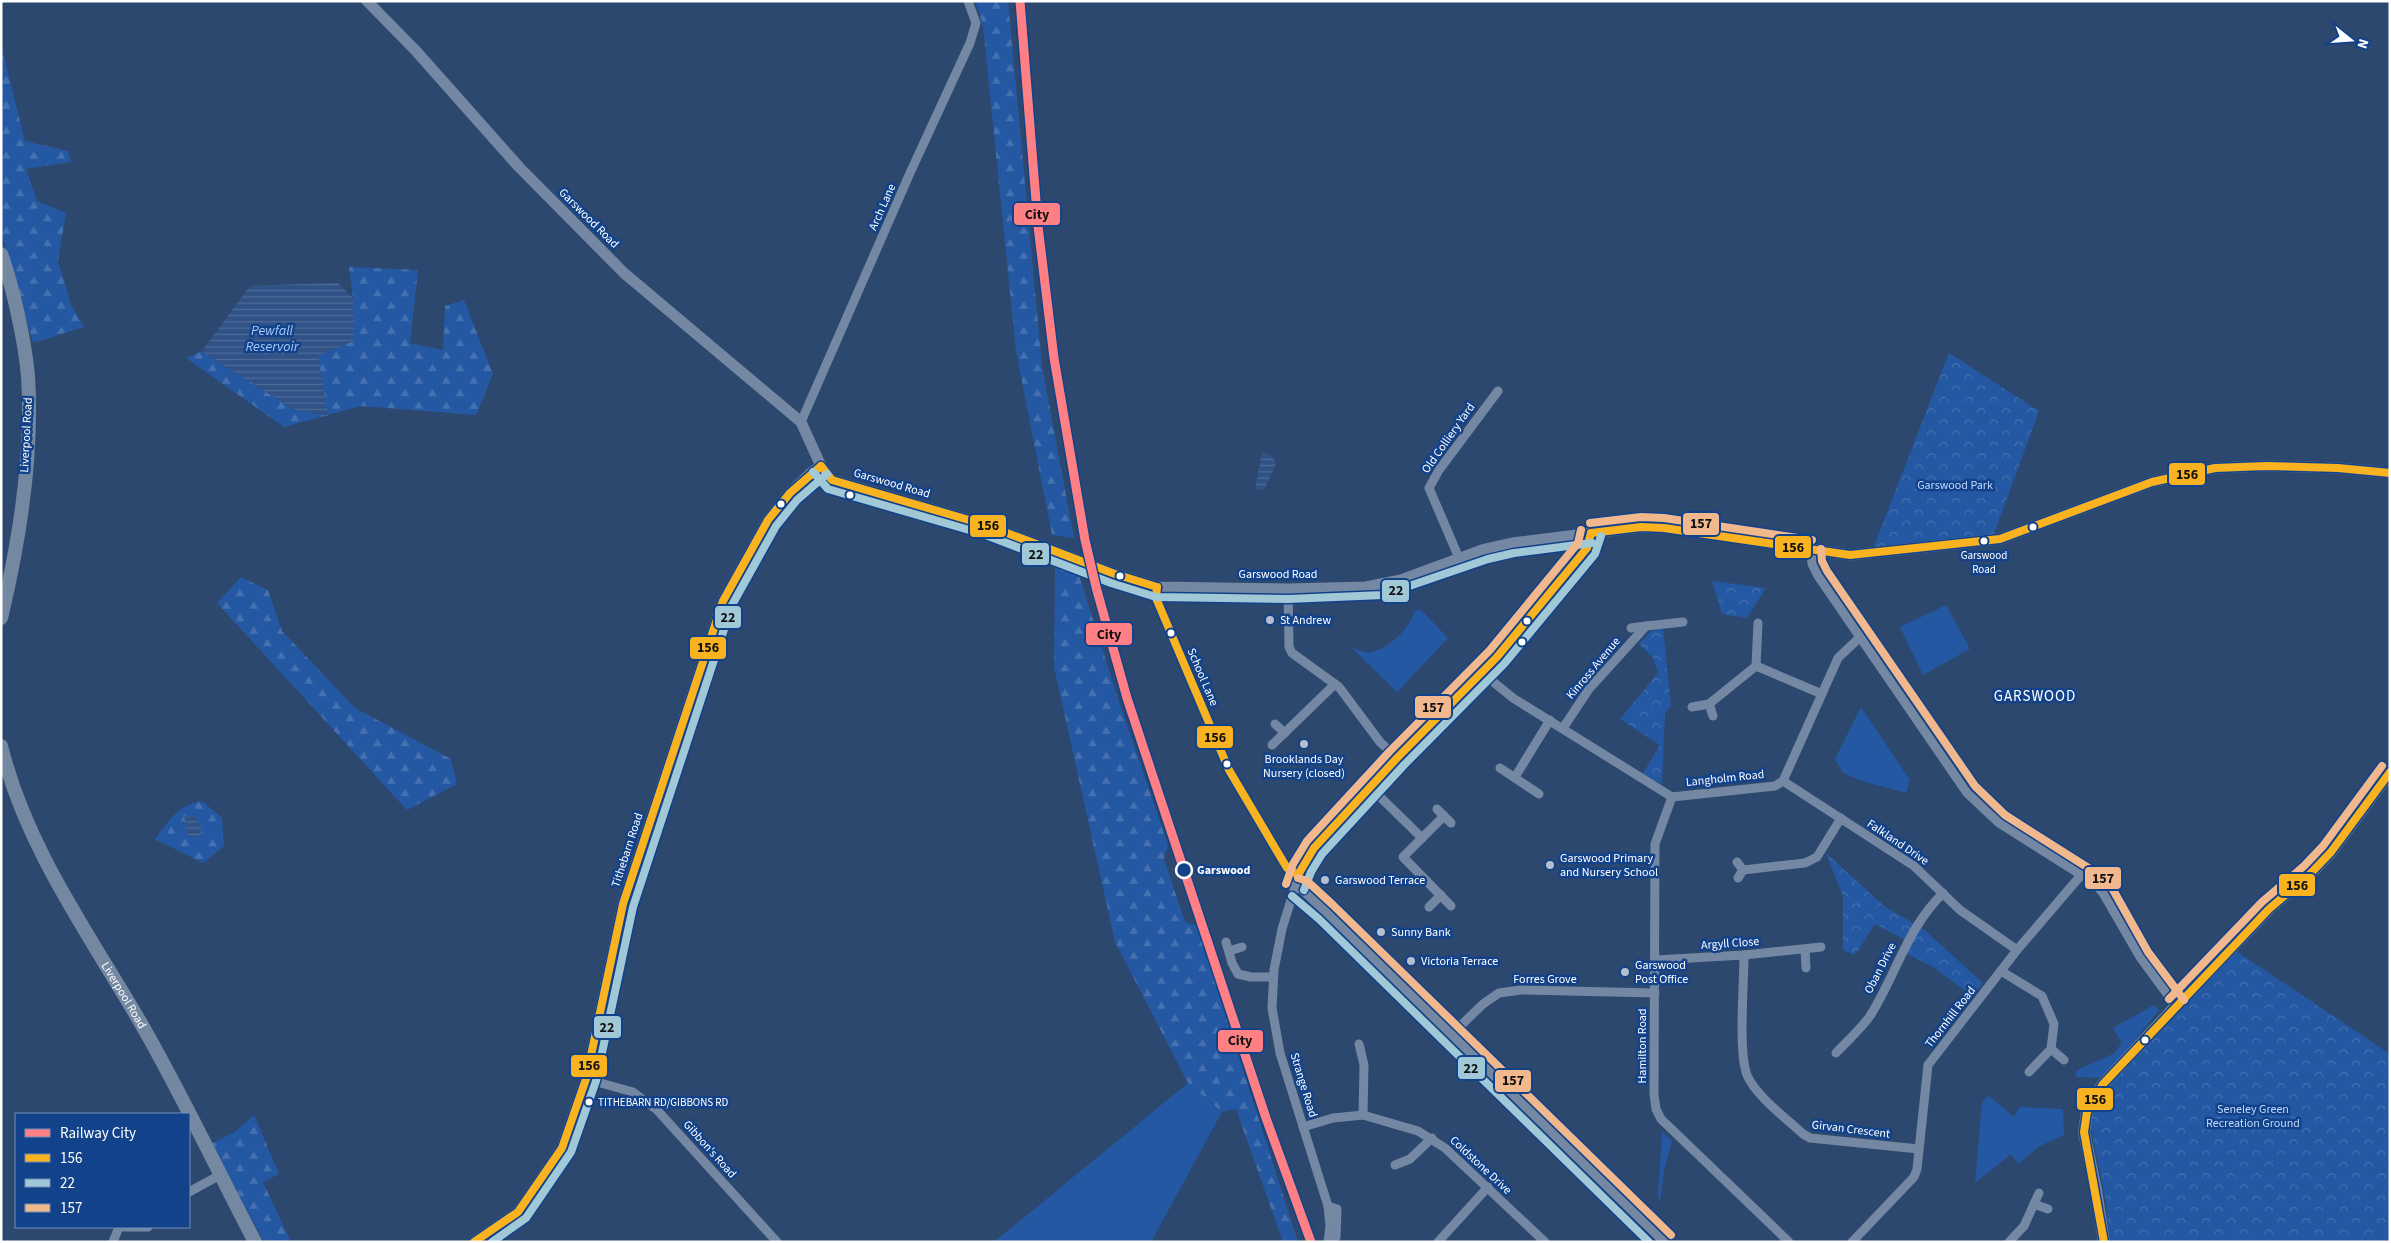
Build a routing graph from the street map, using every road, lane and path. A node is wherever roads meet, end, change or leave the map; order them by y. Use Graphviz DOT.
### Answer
graph roads {
  1 [pos="367,1"];
  2 [pos="968,1"];
  3 [pos="1,254"];
  4 [pos="1498,391"];
  5 [pos="801,422"];
  6 [pos="821,466"];
  7 [pos="2390,473"];
  8 [pos="1591,533"];
  9 [pos="1811,550"];
  10 [pos="1459,558"];
  11 [pos="1157,587"];
  12 [pos="1288,589"];
  13 [pos="1,618"];
  14 [pos="1683,622"];
  15 [pos="1759,624"];
  16 [pos="1646,626"];
  17 [pos="1631,628"];
  18 [pos="1859,638"];
  19 [pos="1756,666"];
  20 [pos="1482,672"];
  21 [pos="1335,684"];
  22 [pos="1822,694"];
  23 [pos="1709,704"];
  24 [pos="1692,707"];
  25 [pos="1713,716"];
  26 [pos="1550,720"];
  27 [pos="1275,724"];
  28 [pos="1563,728"];
  29 [pos="1284,733"];
  30 [pos="1272,745"];
  31 [pos="1,746"];
  32 [pos="1397,758"];
  33 [pos="1500,768"];
  34 [pos="2390,772"];
  35 [pos="1515,777"];
  36 [pos="1783,781"];
  37 [pos="1370,787"];
  38 [pos="1539,794"];
  39 [pos="1672,797"];
  40 [pos="1841,818"];
  41 [pos="1451,823"];
  42 [pos="1422,838"];
  43 [pos="1737,862"];
  44 [pos="2082,874"];
  45 [pos="1298,875"];
  46 [pos="1294,886"];
  47 [pos="1943,893"];
  48 [pos="1441,895"];
  49 [pos="1451,906"];
  50 [pos="1429,907"];
  51 [pos="1242,947"];
  52 [pos="1821,948"];
  53 [pos="1805,949"];
  54 [pos="2017,950"];
  55 [pos="1744,955"];
  56 [pos="1656,960"];
  57 [pos="1806,968"];
  58 [pos="2001,971"];
  59 [pos="1274,973"];
  60 [pos="1655,993"];
  61 [pos="2176,1006"];
  62 [pos="1452,1034"];
  63 [pos="1359,1044"];
  64 [pos="2051,1049"];
  65 [pos="1836,1053"];
  66 [pos="2064,1060"];
  67 [pos="2030,1072"];
  68 [pos="586,1079"];
  69 [pos="188,1113"];
  70 [pos="1363,1115"];
  71 [pos="190,1118"];
  72 [pos="1303,1127"];
  73 [pos="1432,1138"];
  74 [pos="1919,1149"];
  75 [pos="1401,1166"];
  76 [pos="220,1175"];
  77 [pos="1488,1187"];
  78 [pos="190,1191"];
  79 [pos="2040,1193"];
  80 [pos="2034,1204"];
  81 [pos="2048,1209"];
  82 [pos="119,1228"];
  83 [pos="1328,1240"];
  84 [pos="113,1242"];
  85 [pos="255,1242"];
  86 [pos="474,1242"];
  87 [pos="777,1242"];
  88 [pos="1438,1242"];
  89 [pos="1545,1242"];
  90 [pos="1664,1242"];
  91 [pos="1790,1242"];
  92 [pos="1852,1242"];
  93 [pos="2009,1242"];
  94 [pos="2104,1242"];
  1 -- 5 [label="street, Garswood Road"];
  2 -- 5 [label="street, Arch Lane"];
  3 -- 13 [label="highway, Liverpool Road"];
  4 -- 10 [label="street, Old Colliery Yard"];
  5 -- 6 [label="street, Garswood Road"];
  6 -- 11 [label="street, Garswood Road"];
  6 -- 68 [label="street, Tithebarn Road"];
  7 -- 9 [label="street, Garswood Road"];
  8 -- 9 [label="street, Garswood Road"];
  8 -- 10 [label="street, Garswood Road"];
  8 -- 20 [label="street, Strange Road"];
  9 -- 18 [label="street"];
  10 -- 12 [label="street, Garswood Road"];
  11 -- 12 [label="street, Garswood Road"];
  11 -- 45 [label="street, School Lane"];
  12 -- 21 [label="street"];
  14 -- 16 [label="street, Kinross Avenue"];
  15 -- 19 [label="street"];
  16 -- 17 [label="street, Kinross Avenue"];
  16 -- 28 [label="street, Kinross Avenue"];
  18 -- 22 [label="street, Langholm Road"];
  18 -- 44 [label="street"];
  19 -- 22 [label="street"];
  19 -- 23 [label="street"];
  20 -- 26 [label="street, Langholm Road"];
  20 -- 32 [label="street, Strange Road"];
  21 -- 29 [label="street"];
  21 -- 32 [label="street"];
  22 -- 36 [label="street, Langholm Road"];
  23 -- 24 [label="street"];
  23 -- 25 [label="street"];
  26 -- 28 [label="street, Langholm Road"];
  26 -- 35 [label="street"];
  27 -- 29 [label="street"];
  28 -- 39 [label="street, Langholm Road"];
  29 -- 30 [label="street"];
  31 -- 69 [label="highway, Liverpool Road"];
  32 -- 37 [label="street, Strange Road"];
  33 -- 35 [label="street"];
  34 -- 61 [label="main road"];
  35 -- 38 [label="street"];
  36 -- 39 [label="street, Langholm Road"];
  36 -- 40 [label="street, Falkland Drive"];
  37 -- 42 [label="street"];
  37 -- 45 [label="street, Strange Road"];
  39 -- 56 [label="street, Hamilton Road"];
  40 -- 43 [label="street"];
  40 -- 47 [label="street, Falkland Drive"];
  41 -- 42 [label="street"];
  42 -- 48 [label="street"];
  44 -- 54 [label="street, Thornhill Road"];
  44 -- 61 [label="street"];
  45 -- 46 [label="street, Strange Road"];
  46 -- 59 [label="street, Strange Road"];
  46 -- 62 [label="street"];
  47 -- 54 [label="street, Falkland Drive"];
  47 -- 65 [label="street, Oban Drive"];
  48 -- 49 [label="street"];
  48 -- 50 [label="street"];
  51 -- 59 [label="street"];
  52 -- 53 [label="street, Argyll Close"];
  53 -- 55 [label="street, Argyll Close"];
  53 -- 57 [label="street"];
  54 -- 58 [label="street, Thornhill Road"];
  55 -- 56 [label="street, Argyll Close"];
  55 -- 74 [label="street, Girvan Crescent"];
  56 -- 60 [label="street, Hamilton Road"];
  58 -- 64 [label="street"];
  58 -- 74 [label="street, Thornhill Road"];
  59 -- 72 [label="street, Strange Road"];
  60 -- 62 [label="street, Forres Grove"];
  60 -- 91 [label="street, Hamilton Road"];
  61 -- 94 [label="main road"];
  62 -- 90 [label="street"];
  63 -- 70 [label="street"];
  64 -- 66 [label="street"];
  64 -- 67 [label="street"];
  68 -- 86 [label="street, Tithebarn Road"];
  68 -- 87 [label="street, Gibbon's Road"];
  70 -- 72 [label="street, Coldstone Drive"];
  70 -- 73 [label="street, Coldstone Drive"];
  71 -- 76 [label="highway, Liverpool Road"];
  72 -- 83 [label="street, Strange Road"];
  73 -- 75 [label="street"];
  73 -- 77 [label="street, Coldstone Drive"];
  74 -- 92 [label="street, Thornhill Road"];
  76 -- 78 [label="street"];
  76 -- 85 [label="highway, Liverpool Road"];
  77 -- 88 [label="street"];
  77 -- 89 [label="street, Coldstone Drive"];
  79 -- 80 [label="street"];
  80 -- 81 [label="street"];
  80 -- 93 [label="street"];
  82 -- 84 [label="street"];
}
